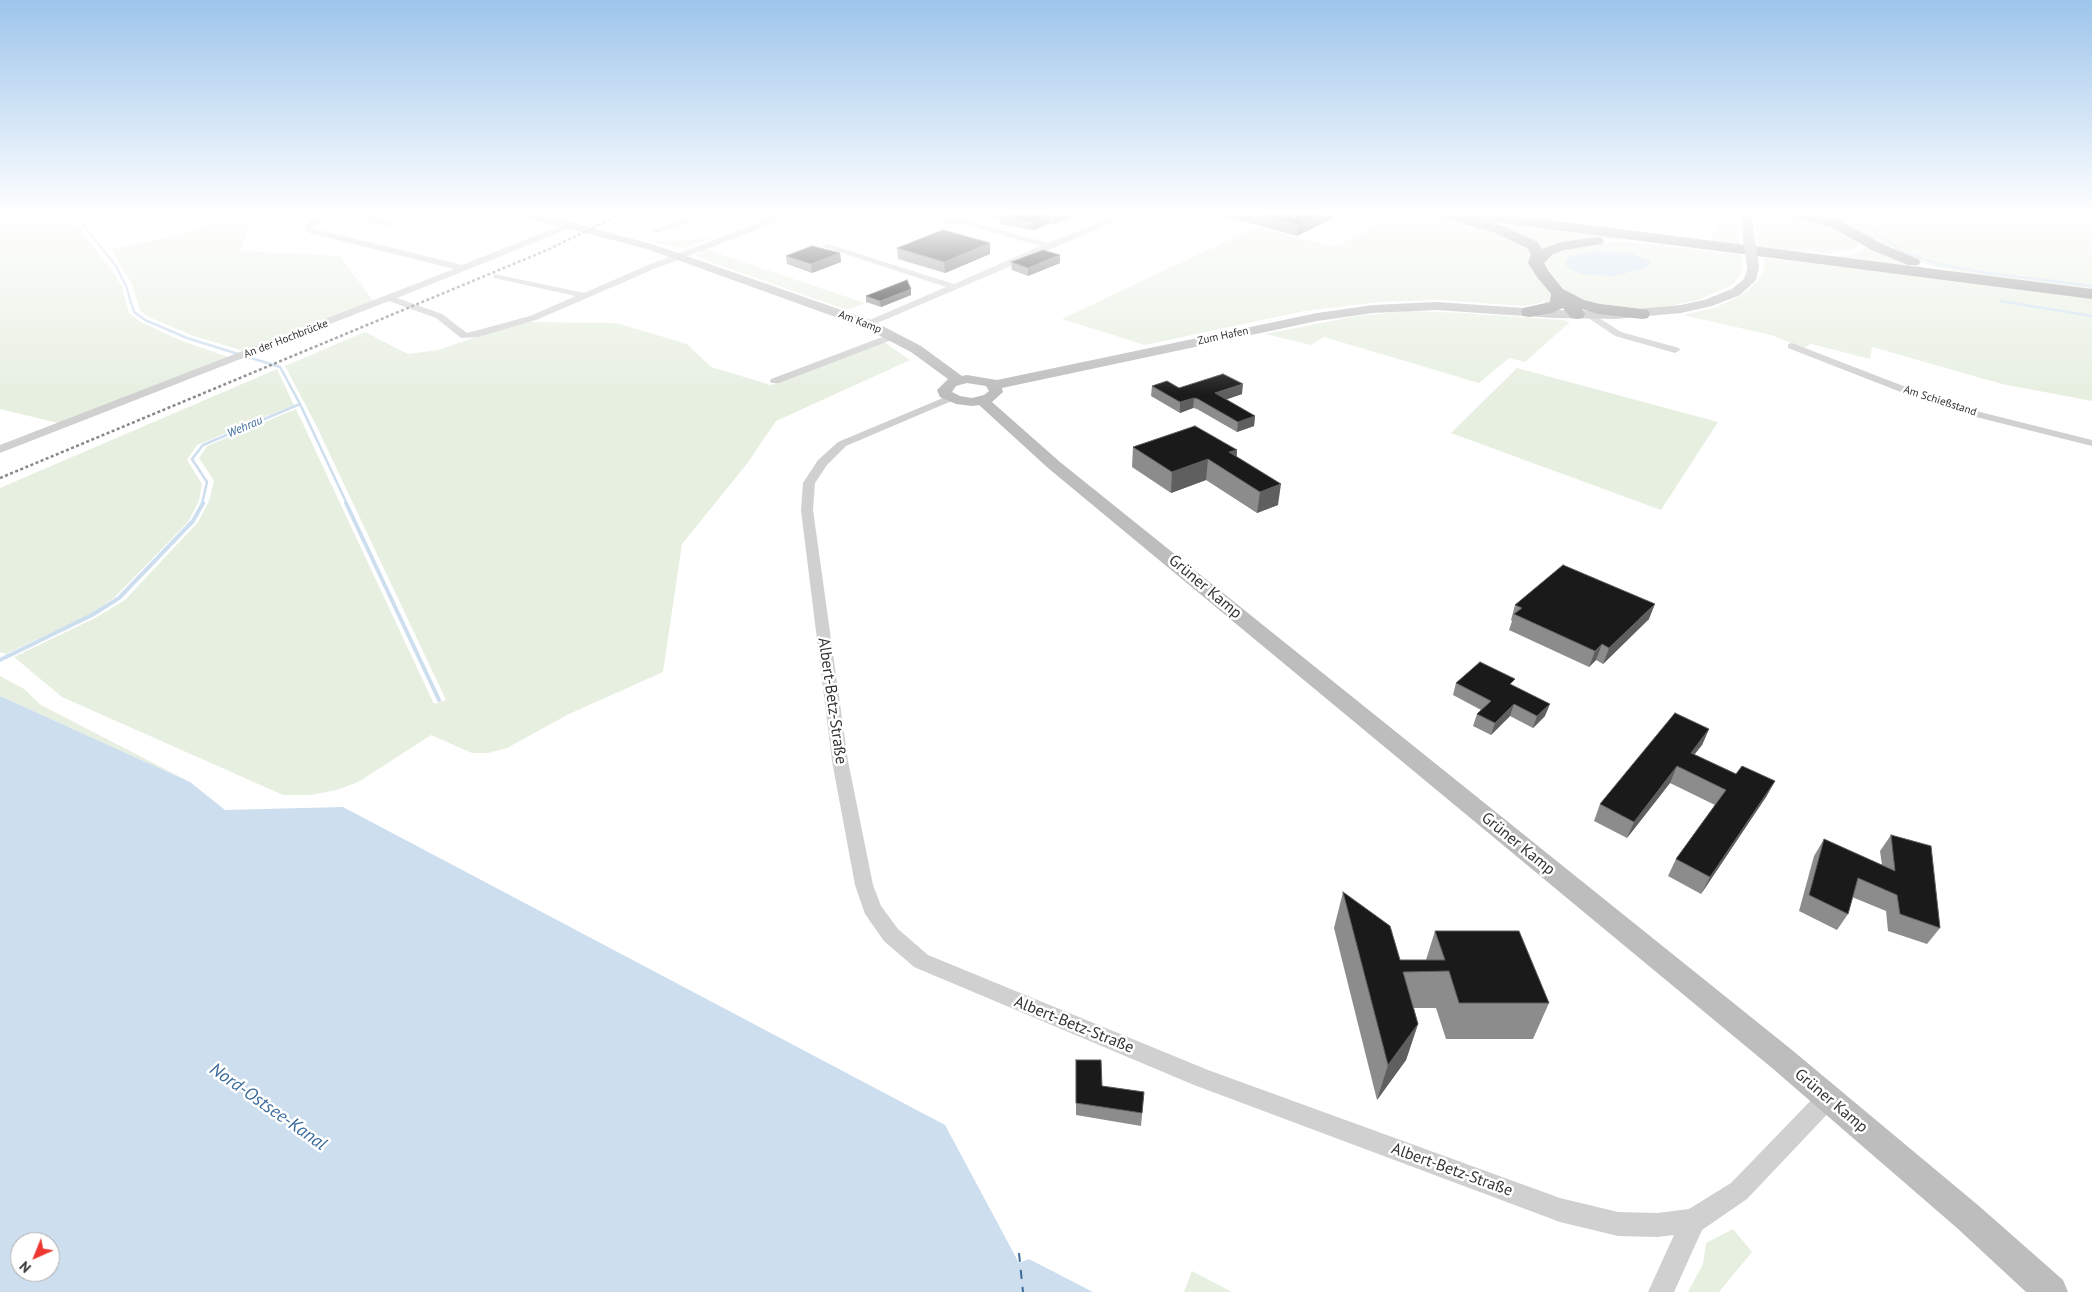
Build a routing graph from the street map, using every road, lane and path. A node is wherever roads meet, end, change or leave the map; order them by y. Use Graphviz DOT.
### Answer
graph roads {
  1 [pos="447,274"];
  2 [pos="633,274"];
  3 [pos="729,274"];
  4 [pos="915,274"];
  5 [pos="984,274"];
  6 [pos="1542,274"];
  7 [pos="1752,274"];
  8 [pos="1940,274"];
  9 [pos="1964,274"];
  10 [pos="498,276"];
  11 [pos="2026,285"];
  12 [pos="955,287"];
  13 [pos="1556,291"];
  14 [pos="2092,294"];
  15 [pos="583,295"];
  16 [pos="389,298"];
  17 [pos="1582,310"];
  18 [pos="1529,312"];
  19 [pos="1642,314"];
  20 [pos="868,324"];
  21 [pos="893,336"];
  22 [pos="1792,346"];
  23 [pos="1675,350"];
  24 [pos="958,380"];
  25 [pos="776,381"];
  26 [pos="988,393"];
  27 [pos="950,398"];
  28 [pos="2092,442"];
  29 [pos="0,449"];
  30 [pos="1828,1098"];
  31 [pos="1693,1221"];
  32 [pos="1662,1292"];
  33 [pos="2051,1292"];
  1 -- 16 [label="street, An der Hochbrücke"];
  2 -- 15 [label="street"];
  3 -- 20 [label="main road, Am Kamp"];
  4 -- 12 [label="street"];
  5 -- 12 [label="street"];
  6 -- 13 [label="highway"];
  7 -- 19 [label="main road, bridge"];
  8 -- 11 [label="highway"];
  9 -- 11 [label="highway"];
  10 -- 15 [label="street"];
  11 -- 14 [label="highway"];
  12 -- 20 [label="street"];
  13 -- 17 [label="highway"];
  13 -- 18 [label="highway"];
  15 -- 16 [label="street"];
  16 -- 29 [label="street, An der Hochbrücke"];
  17 -- 18 [label="main road, Zum Hafen"];
  17 -- 19 [label="highway"];
  17 -- 23 [label="street"];
  18 -- 26 [label="main road, Zum Hafen"];
  20 -- 21 [label="main road, Am Kamp"];
  21 -- 24 [label="main road, Am Kamp"];
  21 -- 25 [label="street, Am Kamp"];
  22 -- 28 [label="street, Am Schießstand"];
  24 -- 26 [label="main road"];
  24 -- 27 [label="main road"];
  26 -- 27 [label="main road"];
  26 -- 30 [label="main road, Grüner Kamp"];
  27 -- 31 [label="street, Albert-Betz-Straße"];
  30 -- 31 [label="street, Albert-Betz-Straße"];
  30 -- 33 [label="main road, Grüner Kamp"];
  31 -- 32 [label="street"];
}
